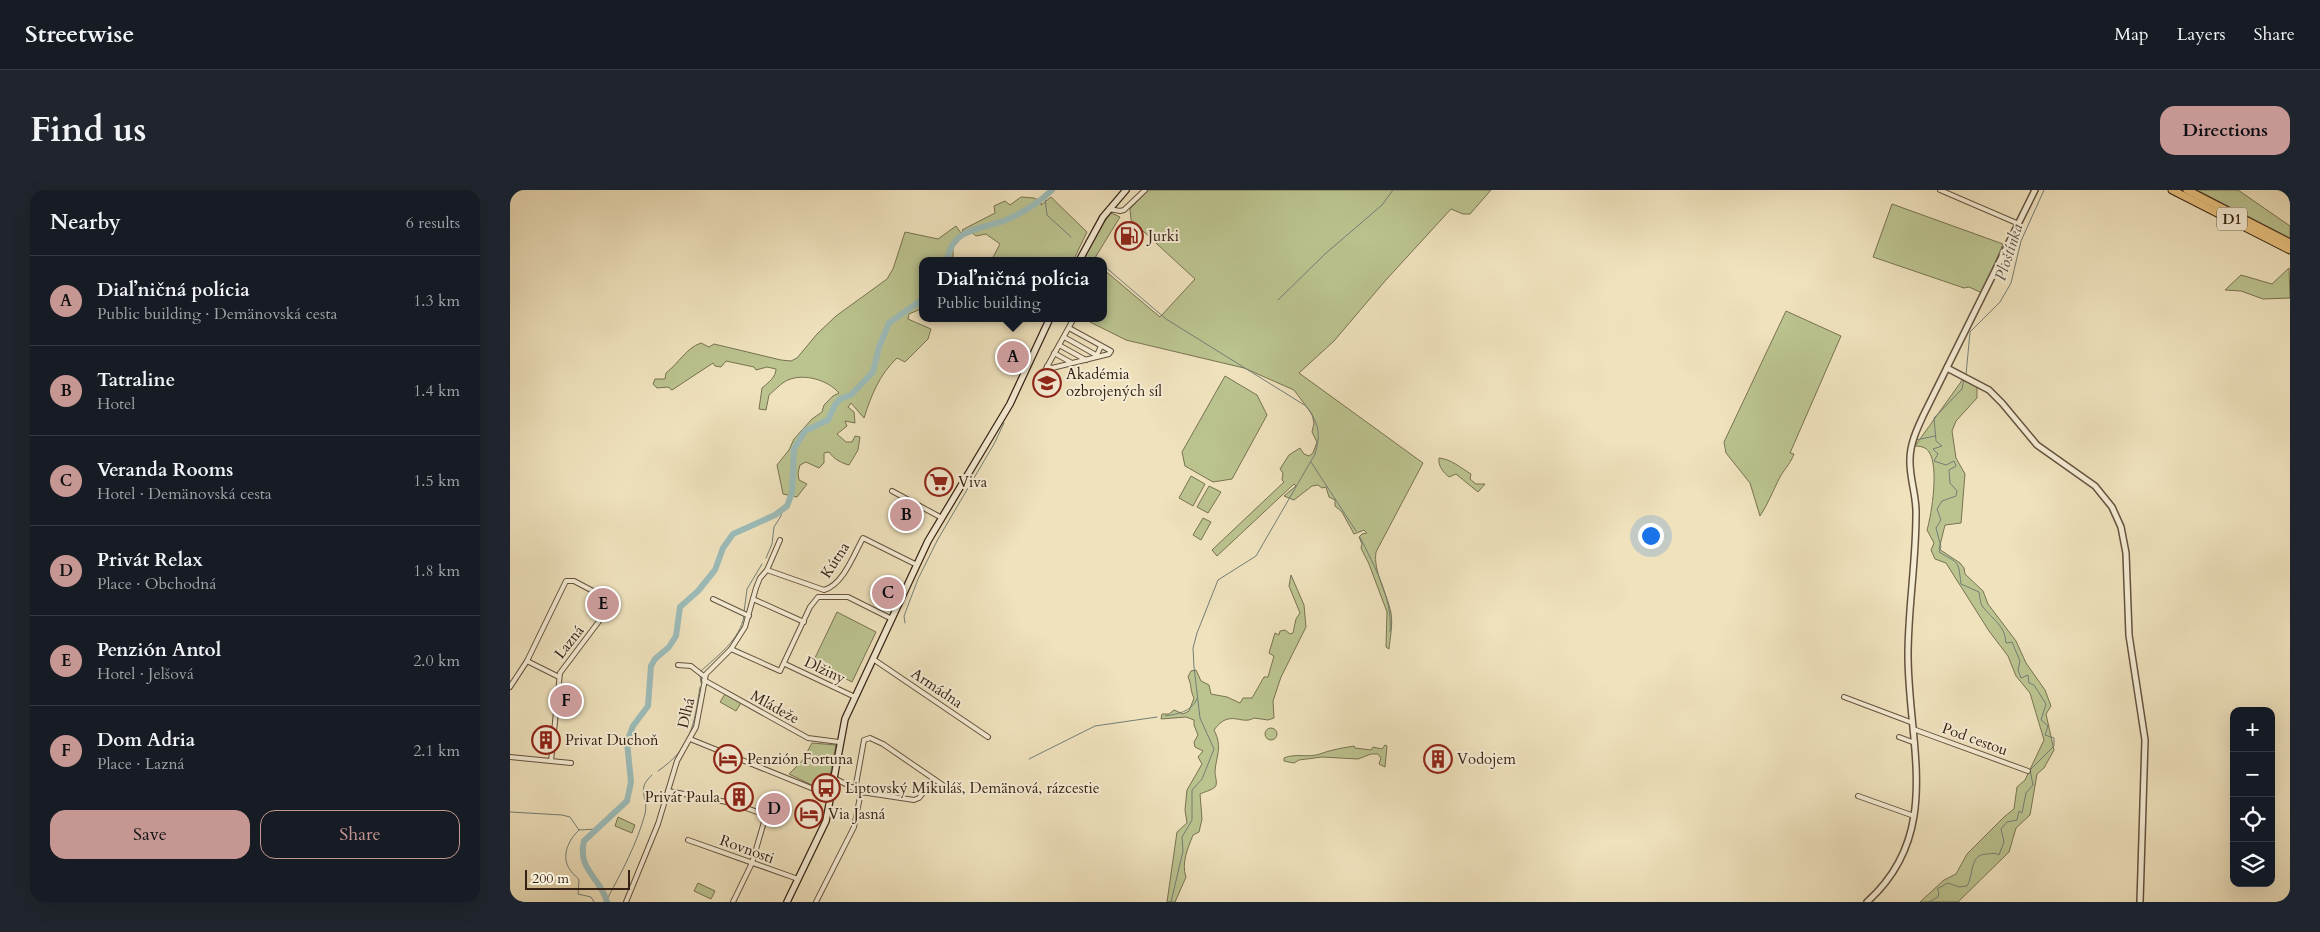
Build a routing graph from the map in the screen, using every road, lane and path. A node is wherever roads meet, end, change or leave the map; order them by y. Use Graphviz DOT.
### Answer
graph roads {
  1 [pos="1126,190"];
  2 [pos="1145,190"];
  3 [pos="1940,190"];
  4 [pos="2035,190"];
  5 [pos="2172,190"];
  6 [pos="2187,190"];
  7 [pos="1109,209"];
  8 [pos="2019,224"];
  9 [pos="2290,243"];
  10 [pos="2290,250"];
  11 [pos="1081,257"];
  12 [pos="1048,322"];
  13 [pos="1072,322"];
  14 [pos="1069,328"];
  15 [pos="1064,337"];
  16 [pos="1059,345"];
  17 [pos="1101,346"];
  18 [pos="1054,353"];
  19 [pos="1096,356"];
  20 [pos="1086,360"];
  21 [pos="1072,364"];
  22 [pos="1047,366"];
  23 [pos="1947,368"];
  24 [pos="1043,374"];
  25 [pos="892,490"];
  26 [pos="942,518"];
  27 [pos="780,540"];
  28 [pos="917,565"];
  29 [pos="767,570"];
  30 [pos="824,590"];
  31 [pos="822,597"];
  32 [pos="714,599"];
  33 [pos="753,599"];
  34 [pos="746,615"];
  35 [pos="892,619"];
  36 [pos="804,622"];
  37 [pos="731,649"];
  38 [pos="873,659"];
  39 [pos="527,661"];
  40 [pos="784,664"];
  41 [pos="678,665"];
  42 [pos="559,677"];
  43 [pos="705,679"];
  44 [pos="510,687"];
  45 [pos="1844,696"];
  46 [pos="855,697"];
  47 [pos="1913,726"];
  48 [pos="988,737"];
  49 [pos="1899,737"];
  50 [pos="690,738"];
  51 [pos="839,742"];
  52 [pos="1915,743"];
  53 [pos="510,757"];
  54 [pos="551,761"];
  55 [pos="571,762"];
  56 [pos="2028,771"];
  57 [pos="834,778"];
  58 [pos="934,779"];
  59 [pos="947,788"];
  60 [pos="855,790"];
  61 [pos="668,791"];
  62 [pos="861,792"];
  63 [pos="831,796"];
  64 [pos="1858,796"];
  65 [pos="1914,816"];
  66 [pos="688,840"];
  67 [pos="752,863"];
  68 [pos="798,879"];
  69 [pos="627,901"];
  70 [pos="634,902"];
  71 [pos="733,902"];
  72 [pos="787,902"];
  73 [pos="816,902"];
  74 [pos="1867,902"];
  75 [pos="2140,902"];
  1 -- 7 [label="main road"];
  2 -- 7 [label="street"];
  3 -- 8 [label="street"];
  4 -- 8 [label="street"];
  5 -- 10 [label="highway, D1"];
  6 -- 9 [label="highway, D1"];
  7 -- 11 [label="main road"];
  8 -- 23 [label="street"];
  12 -- 26 [label="main road"];
  13 -- 14 [label="street"];
  14 -- 15 [label="street"];
  14 -- 17 [label="street"];
  15 -- 16 [label="street"];
  15 -- 19 [label="street"];
  16 -- 18 [label="street"];
  16 -- 20 [label="street"];
  17 -- 19 [label="street"];
  17 -- 19 [label="street"];
  18 -- 21 [label="street"];
  18 -- 22 [label="street"];
  19 -- 20 [label="street"];
  20 -- 21 [label="street"];
  21 -- 22 [label="street"];
  22 -- 24 [label="street"];
  23 -- 47 [label="street"];
  23 -- 75 [label="street"];
  25 -- 26 [label="street"];
  26 -- 28 [label="main road"];
  27 -- 29 [label="street"];
  28 -- 30 [label="street, Kútna"];
  28 -- 35 [label="main road"];
  29 -- 30 [label="street, Kútna"];
  29 -- 33 [label="street"];
  30 -- 31 [label="street"];
  31 -- 35 [label="street"];
  31 -- 36 [label="street"];
  32 -- 34 [label="street"];
  33 -- 34 [label="street"];
  33 -- 36 [label="street"];
  34 -- 37 [label="street"];
  35 -- 38 [label="main road"];
  36 -- 40 [label="street"];
  37 -- 40 [label="street"];
  37 -- 43 [label="street"];
  38 -- 46 [label="main road"];
  38 -- 48 [label="street, Armádna"];
  39 -- 42 [label="street"];
  39 -- 42 [label="street, Lazná"];
  39 -- 44 [label="street"];
  40 -- 46 [label="street, Dlžiny"];
  41 -- 43 [label="street, Mládeže"];
  42 -- 54 [label="street, Lazná"];
  43 -- 50 [label="street, Dlhá"];
  43 -- 51 [label="street, Mládeže"];
  45 -- 47 [label="street, Pod cestou"];
  46 -- 51 [label="main road"];
  47 -- 52 [label="street"];
  47 -- 56 [label="street, Pod cestou"];
  49 -- 52 [label="street"];
  50 -- 61 [label="street, Dlhá"];
  50 -- 63 [label="street"];
  51 -- 57 [label="main road"];
  52 -- 65 [label="street"];
  53 -- 54 [label="street"];
  54 -- 55 [label="street"];
  57 -- 60 [label="street"];
  57 -- 63 [label="main road"];
  58 -- 59 [label="street"];
  58 -- 60 [label="street"];
  58 -- 62 [label="street"];
  60 -- 62 [label="street"];
  61 -- 67 [label="street"];
  61 -- 69 [label="street, Dlhá"];
  62 -- 73 [label="street"];
  63 -- 68 [label="main road"];
  64 -- 65 [label="street"];
  65 -- 74 [label="street"];
  66 -- 67 [label="street, Rovnosti"];
  67 -- 68 [label="street, Rovnosti"];
  67 -- 71 [label="street"];
  68 -- 72 [label="main road"];
  69 -- 70 [label="street"];
}
